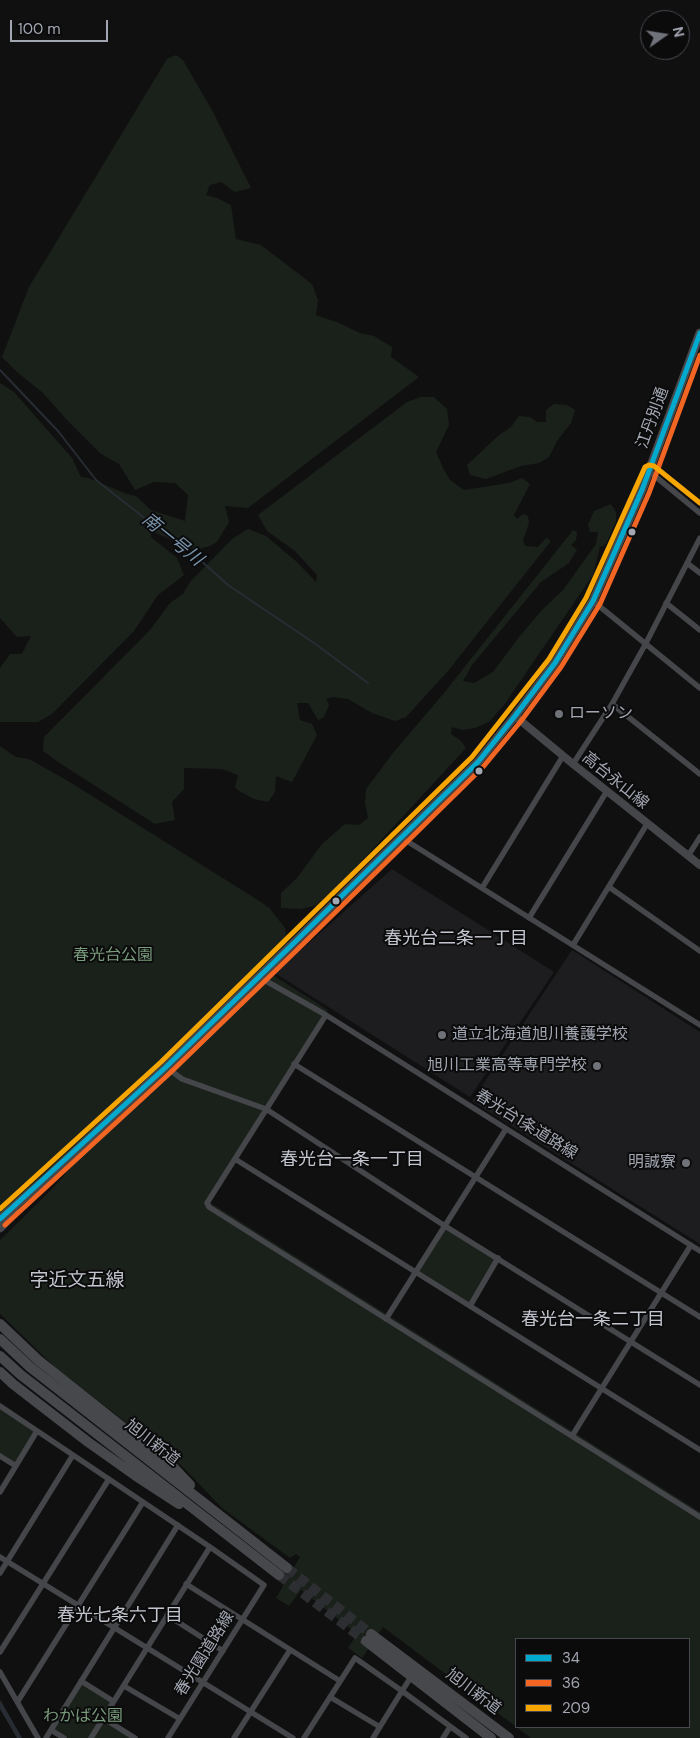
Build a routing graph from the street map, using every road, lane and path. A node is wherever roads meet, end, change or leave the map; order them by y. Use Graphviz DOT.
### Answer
graph roads {
  1 [pos="700,335"];
  2 [pos="650,472"];
  3 [pos="700,513"];
  4 [pos="700,538"];
  5 [pos="687,563"];
  6 [pos="700,573"];
  7 [pos="593,601"];
  8 [pos="666,603"];
  9 [pos="700,630"];
  10 [pos="645,645"];
  11 [pos="700,688"];
  12 [pos="612,704"];
  13 [pos="515,716"];
  14 [pos="563,756"];
  15 [pos="573,764"];
  16 [pos="700,774"];
  17 [pos="607,791"];
  18 [pos="648,824"];
  19 [pos="700,837"];
  20 [pos="402,838"];
  21 [pos="688,856"];
  22 [pos="700,865"];
  23 [pos="610,887"];
  24 [pos="482,888"];
  25 [pos="529,918"];
  26 [pos="573,945"];
  27 [pos="700,951"];
  28 [pos="259,977"];
  29 [pos="326,1015"];
  30 [pos="700,1025"];
  31 [pos="294,1064"];
  32 [pos="166,1067"];
  33 [pos="266,1109"];
  34 [pos="506,1129"];
  35 [pos="235,1159"];
  36 [pos="476,1177"];
  37 [pos="42,1182"];
  38 [pos="0,1219"];
  39 [pos="445,1226"];
  40 [pos="0,1228"];
  41 [pos="691,1245"];
  42 [pos="700,1250"];
  43 [pos="498,1258"];
  44 [pos="416,1272"];
  45 [pos="662,1293"];
  46 [pos="470,1306"];
  47 [pos="700,1317"];
  48 [pos="386,1319"];
  49 [pos="0,1324"];
  50 [pos="0,1339"];
  51 [pos="631,1342"];
  52 [pos="0,1356"];
  53 [pos="0,1372"];
  54 [pos="700,1385"];
  55 [pos="601,1388"];
  56 [pos="0,1407"];
  57 [pos="38,1431"];
  58 [pos="572,1436"];
  59 [pos="700,1450"];
  60 [pos="73,1455"];
  61 [pos="0,1456"];
  62 [pos="16,1466"];
  63 [pos="109,1479"];
  64 [pos="0,1492"];
  65 [pos="143,1502"];
  66 [pos="216,1512"];
  67 [pos="699,1514"];
  68 [pos="178,1525"];
  69 [pos="216,1526"];
  70 [pos="210,1547"];
  71 [pos="0,1557"];
  72 [pos="7,1562"];
  73 [pos="0,1573"];
  74 [pos="42,1584"];
  75 [pos="186,1584"];
  76 [pos="78,1605"];
  77 [pos="167,1615"];
  78 [pos="243,1620"];
  79 [pos="114,1628"];
  80 [pos="147,1648"];
  81 [pos="290,1650"];
  82 [pos="223,1651"];
  83 [pos="0,1652"];
  84 [pos="0,1672"];
  85 [pos="411,1677"];
  86 [pos="81,1681"];
  87 [pos="340,1681"];
  88 [pos="202,1682"];
  89 [pos="124,1686"];
  90 [pos="402,1691"];
  91 [pos="330,1697"];
  92 [pos="18,1701"];
  93 [pos="114,1701"];
  94 [pos="250,1711"];
  95 [pos="103,1718"];
  96 [pos="180,1719"];
  97 [pos="380,1727"];
  98 [pos="450,1727"];
  99 [pos="51,1730"];
  100 [pos="38,1738"];
  101 [pos="46,1738"];
  102 [pos="64,1738"];
  103 [pos="91,1738"];
  104 [pos="135,1738"];
  105 [pos="168,1738"];
  106 [pos="234,1738"];
  107 [pos="293,1738"];
  108 [pos="304,1738"];
  109 [pos="373,1738"];
  110 [pos="444,1738"];
  111 [pos="466,1738"];
  112 [pos="492,1738"];
  113 [pos="509,1738"];
  1 -- 2 [label="main road, 江丹別通"];
  2 -- 3 [label="street"];
  2 -- 7 [label="main road, 江丹別通"];
  4 -- 5 [label="street"];
  5 -- 6 [label="street"];
  5 -- 8 [label="street"];
  7 -- 10 [label="street"];
  7 -- 13 [label="main road, 江丹別通"];
  8 -- 9 [label="street"];
  8 -- 10 [label="street"];
  10 -- 11 [label="street"];
  10 -- 12 [label="street"];
  12 -- 15 [label="street"];
  12 -- 16 [label="street"];
  13 -- 14 [label="street, 高台永山線"];
  13 -- 20 [label="main road, 江丹別通"];
  14 -- 15 [label="street, 高台永山線"];
  14 -- 24 [label="street"];
  15 -- 17 [label="street, 高台永山線"];
  17 -- 18 [label="street, 高台永山線"];
  17 -- 25 [label="street"];
  18 -- 21 [label="street, 高台永山線"];
  18 -- 23 [label="street"];
  19 -- 21 [label="street"];
  20 -- 24 [label="street"];
  20 -- 28 [label="main road, 江丹別通"];
  21 -- 22 [label="street, 高台永山線"];
  23 -- 26 [label="street"];
  23 -- 27 [label="street"];
  24 -- 25 [label="street"];
  25 -- 26 [label="street"];
  26 -- 30 [label="street"];
  28 -- 29 [label="street, 春光台1条道路線"];
  28 -- 32 [label="main road, 江丹別通"];
  29 -- 31 [label="street"];
  29 -- 34 [label="street, 春光台1条道路線"];
  31 -- 33 [label="street"];
  31 -- 36 [label="street"];
  32 -- 33 [label="street"];
  32 -- 37 [label="main road, 江丹別通"];
  33 -- 35 [label="street"];
  33 -- 39 [label="street"];
  34 -- 36 [label="street"];
  34 -- 41 [label="street, 春光台1条道路線"];
  35 -- 44 [label="street"];
  35 -- 48 [label="street"];
  36 -- 39 [label="street"];
  36 -- 45 [label="street"];
  37 -- 38 [label="main road, 江丹別通"];
  37 -- 40 [label="main road, 江丹別通"];
  39 -- 43 [label="street"];
  39 -- 44 [label="street"];
  41 -- 42 [label="street, 春光台1条道路線"];
  41 -- 45 [label="street"];
  43 -- 46 [label="street"];
  43 -- 51 [label="street"];
  44 -- 46 [label="street"];
  44 -- 48 [label="street"];
  45 -- 47 [label="street"];
  45 -- 51 [label="street"];
  46 -- 55 [label="street"];
  48 -- 58 [label="street"];
  49 -- 66 [label="highway"];
  50 -- 66 [label="highway, 旭川新道"];
  51 -- 54 [label="street"];
  51 -- 55 [label="street"];
  52 -- 69 [label="highway, 旭川新道"];
  53 -- 69 [label="highway"];
  55 -- 58 [label="street"];
  55 -- 59 [label="street"];
  56 -- 57 [label="street"];
  57 -- 60 [label="street"];
  57 -- 62 [label="street"];
  58 -- 67 [label="street"];
  60 -- 63 [label="street"];
  60 -- 72 [label="street"];
  61 -- 62 [label="street"];
  62 -- 64 [label="street"];
  63 -- 65 [label="street"];
  63 -- 74 [label="street"];
  65 -- 68 [label="street"];
  65 -- 76 [label="street"];
  66 -- 69 [label="highway, 旭川新道"];
  68 -- 70 [label="street"];
  68 -- 79 [label="street"];
  70 -- 75 [label="street"];
  70 -- 78 [label="street, 春光園道路線"];
  71 -- 72 [label="street"];
  72 -- 73 [label="street"];
  72 -- 74 [label="street"];
  74 -- 76 [label="street"];
  74 -- 83 [label="street"];
  75 -- 77 [label="street"];
  75 -- 78 [label="street"];
  76 -- 79 [label="street"];
  76 -- 92 [label="street"];
  77 -- 80 [label="street"];
  77 -- 82 [label="street"];
  78 -- 81 [label="street"];
  78 -- 82 [label="street, 春光園道路線"];
  79 -- 80 [label="street"];
  79 -- 86 [label="street"];
  80 -- 88 [label="street"];
  80 -- 89 [label="street"];
  81 -- 87 [label="street"];
  81 -- 94 [label="street"];
  82 -- 88 [label="street, 春光園道路線"];
  84 -- 92 [label="street"];
  85 -- 90 [label="street"];
  85 -- 112 [label="highway, 旭川新道"];
  85 -- 113 [label="highway, 旭川新道"];
  86 -- 93 [label="street"];
  86 -- 99 [label="street"];
  87 -- 90 [label="street"];
  87 -- 91 [label="street"];
  88 -- 94 [label="street"];
  88 -- 96 [label="street, 春光園道路線"];
  89 -- 93 [label="street"];
  89 -- 96 [label="street"];
  90 -- 97 [label="street"];
  90 -- 98 [label="street"];
  91 -- 97 [label="street"];
  91 -- 108 [label="street"];
  92 -- 100 [label="street"];
  93 -- 95 [label="street"];
  94 -- 106 [label="street"];
  94 -- 107 [label="street"];
  95 -- 103 [label="street"];
  95 -- 104 [label="street"];
  96 -- 105 [label="street, 春光園道路線"];
  97 -- 109 [label="street"];
  98 -- 110 [label="street"];
  98 -- 111 [label="street"];
  99 -- 101 [label="street"];
  99 -- 102 [label="street"];
}
